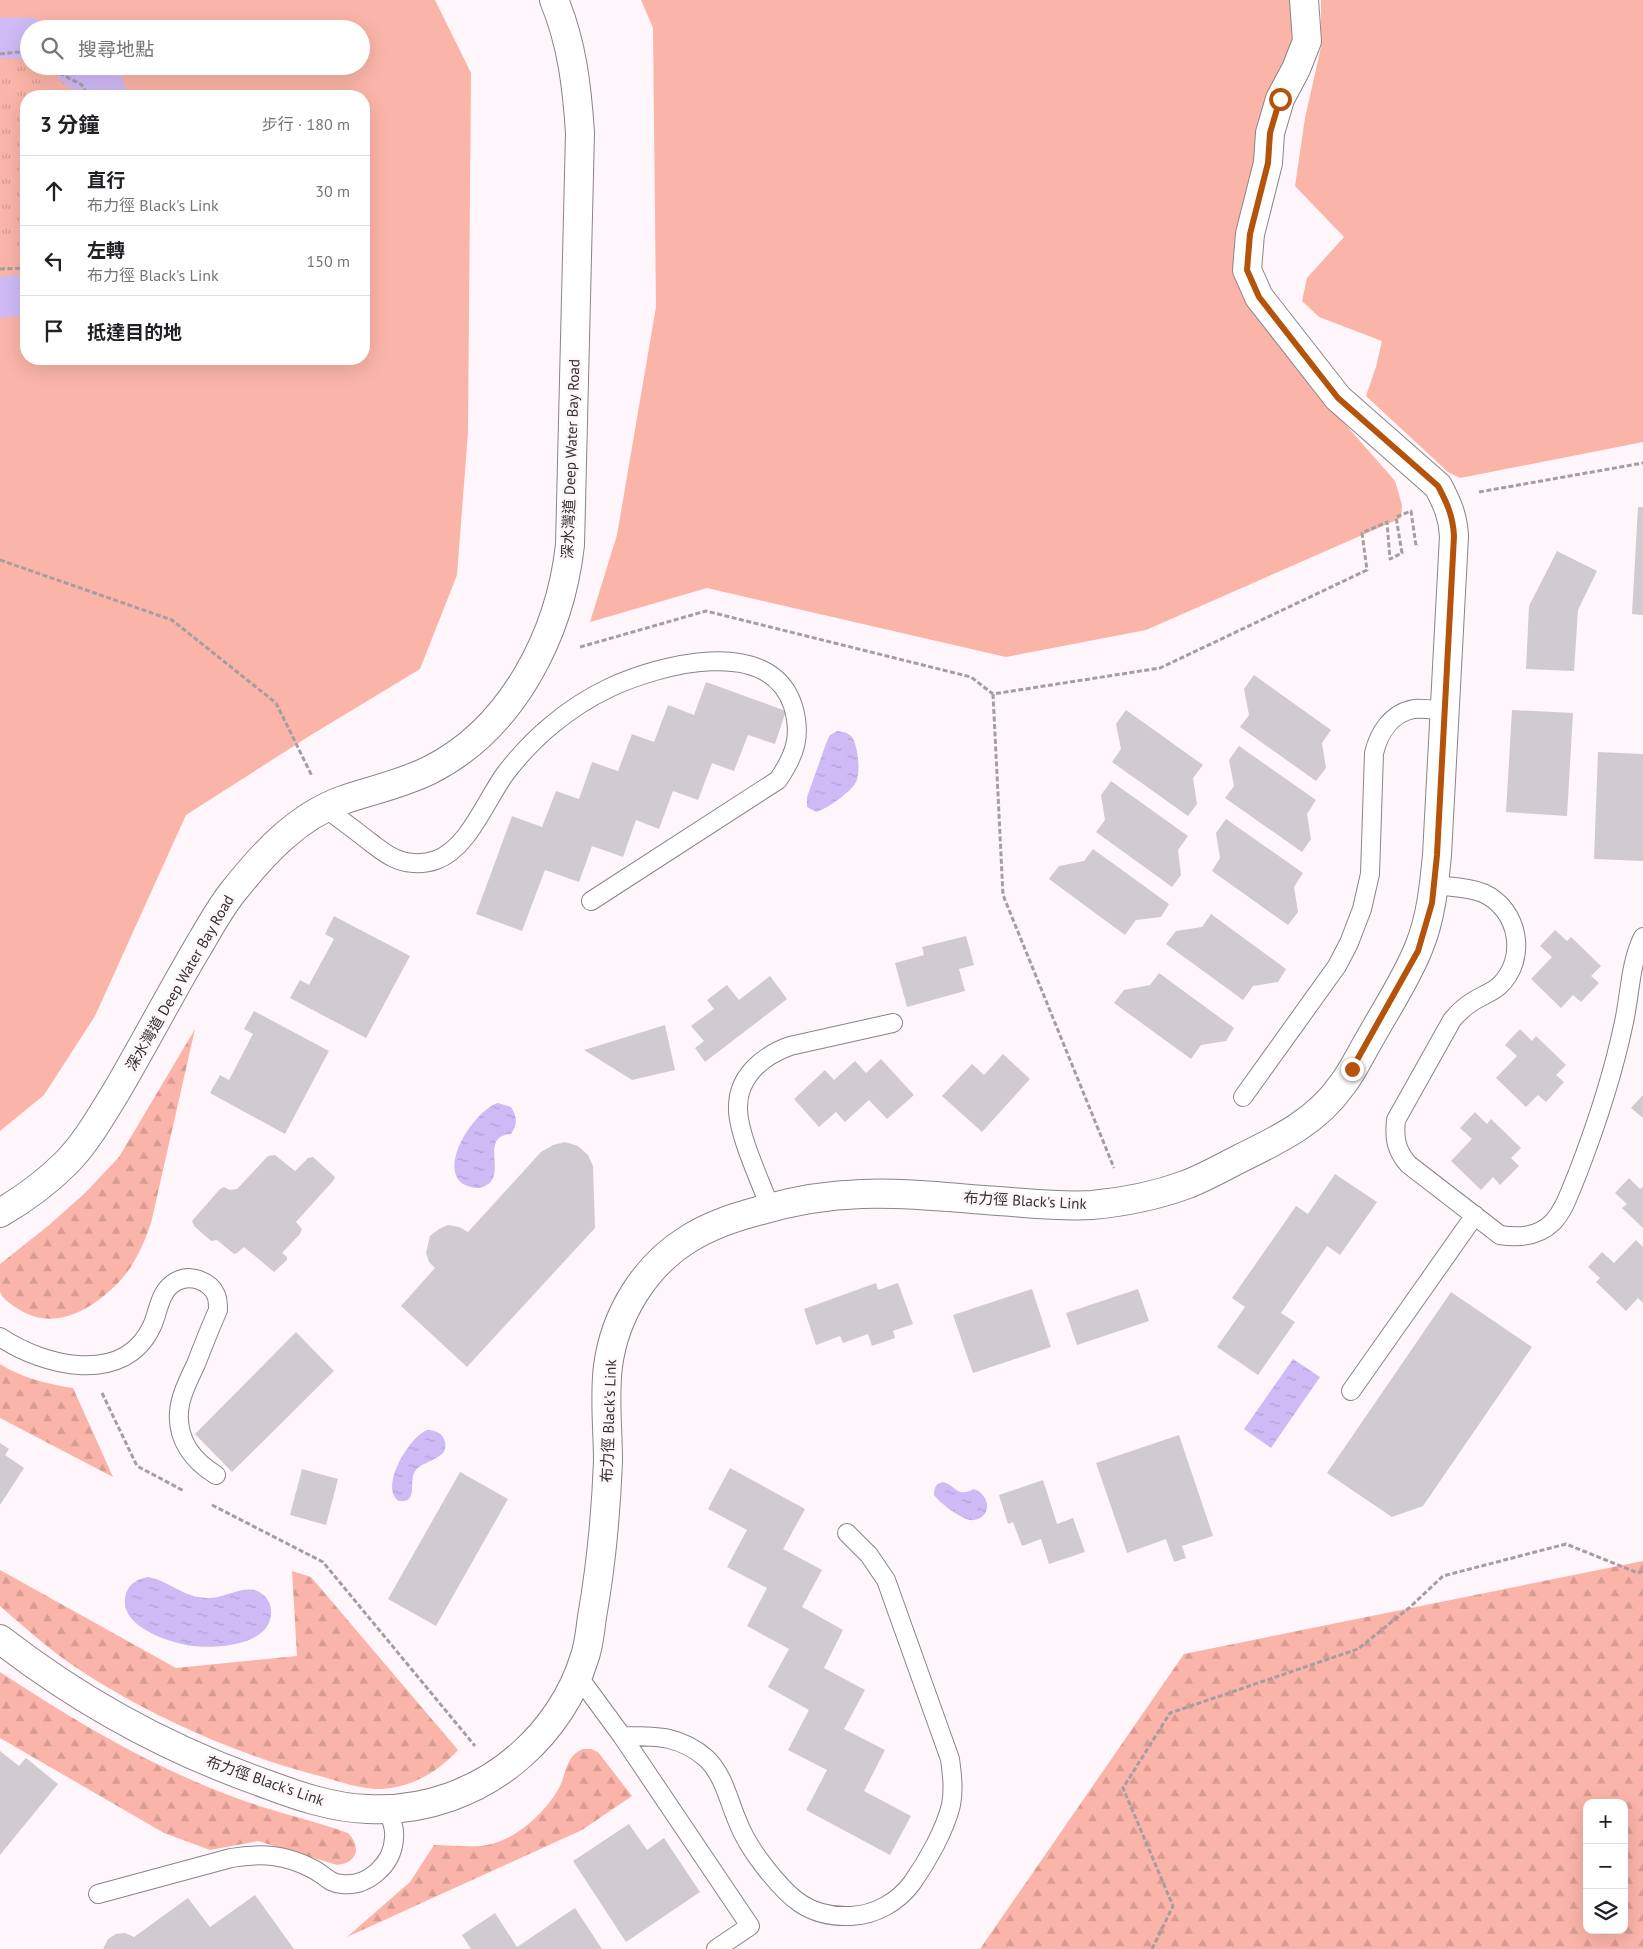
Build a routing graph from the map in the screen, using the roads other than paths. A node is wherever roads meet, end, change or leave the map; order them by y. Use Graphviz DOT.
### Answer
graph roads {
  1 [pos="554,0"];
  2 [pos="1304,0"];
  3 [pos="1445,711"];
  4 [pos="325,808"];
  5 [pos="1434,885"];
  6 [pos="591,901"];
  7 [pos="1643,938"];
  8 [pos="893,1023"];
  9 [pos="1243,1097"];
  10 [pos="770,1207"];
  11 [pos="0,1213"];
  12 [pos="1475,1215"];
  13 [pos="0,1337"];
  14 [pos="1351,1391"];
  15 [pos="216,1475"];
  16 [pos="847,1533"];
  17 [pos="0,1639"];
  18 [pos="578,1676"];
  19 [pos="622,1736"];
  20 [pos="387,1809"];
  21 [pos="98,1894"];
  22 [pos="716,1949"];
  1 -- 4 [label="street, 深水灣道 Deep Water Bay Road"];
  2 -- 3 [label="street, 布力徑 Black's Link"];
  3 -- 5 [label="street, 布力徑 Black's Link"];
  3 -- 9 [label="lane"];
  4 -- 6 [label="lane"];
  4 -- 11 [label="street, 深水灣道 Deep Water Bay Road"];
  5 -- 10 [label="street, 布力徑 Black's Link"];
  5 -- 12 [label="lane"];
  7 -- 12 [label="lane"];
  8 -- 10 [label="lane"];
  10 -- 18 [label="street, 布力徑 Black's Link"];
  12 -- 14 [label="lane"];
  13 -- 15 [label="lane"];
  16 -- 19 [label="lane"];
  17 -- 20 [label="street, 布力徑 Black's Link"];
  18 -- 19 [label="lane"];
  18 -- 20 [label="street, 布力徑 Black's Link"];
  19 -- 22 [label="lane"];
  20 -- 21 [label="lane"];
}
